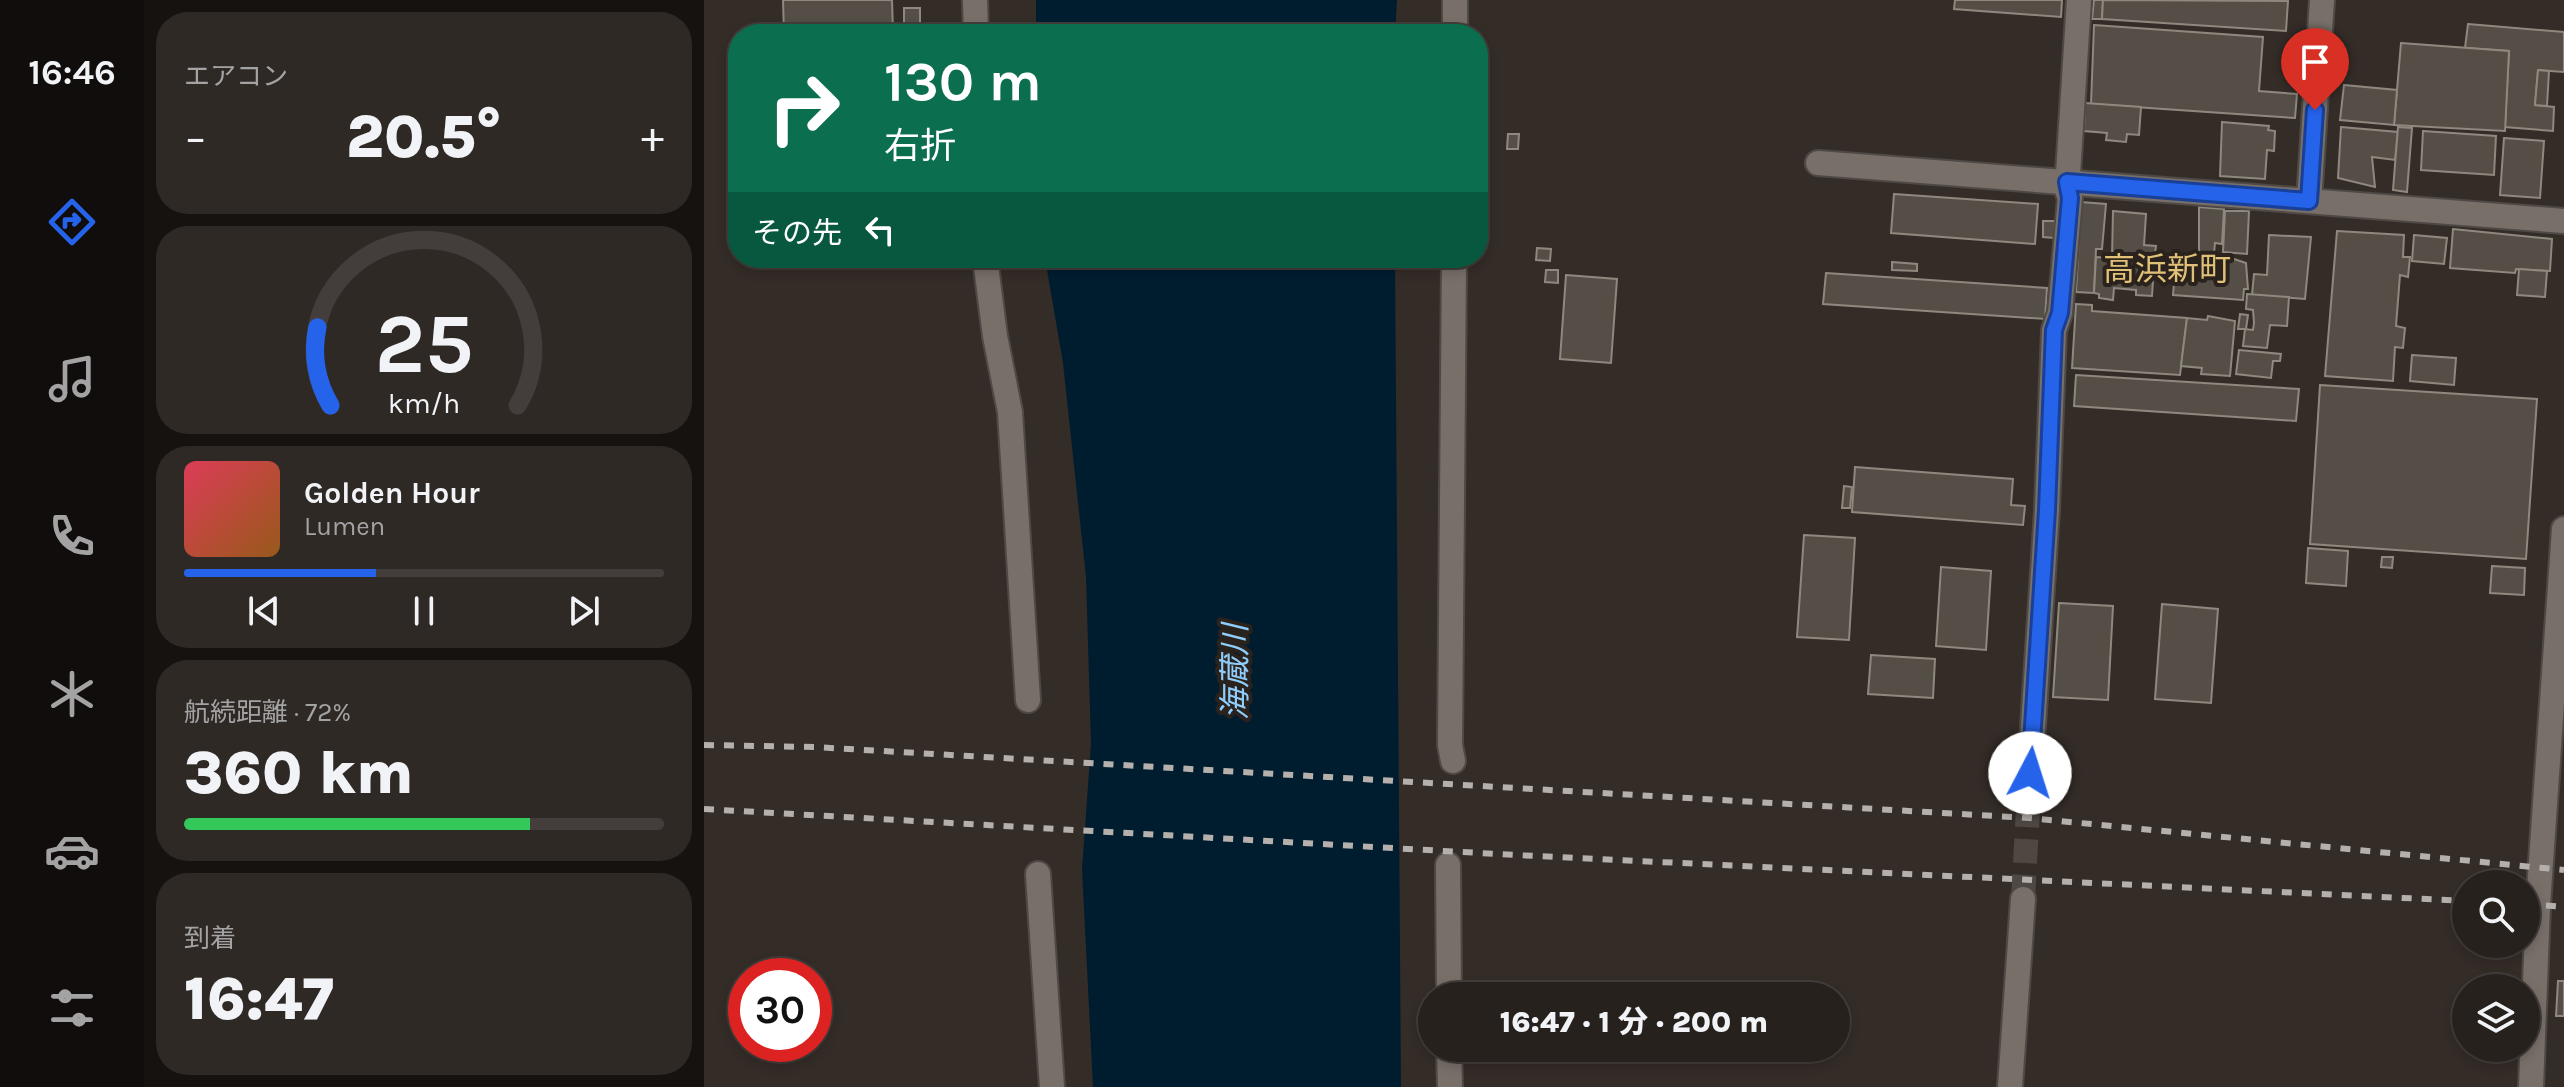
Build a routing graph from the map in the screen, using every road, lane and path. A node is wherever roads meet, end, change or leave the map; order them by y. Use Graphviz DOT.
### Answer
graph roads {
  1 [pos="975,0"];
  2 [pos="1455,0"];
  3 [pos="2079,0"];
  4 [pos="2322,0"];
  5 [pos="976,24"];
  6 [pos="1455,24"];
  7 [pos="1818,163"];
  8 [pos="2067,182"];
  9 [pos="2309,201"];
  10 [pos="2564,221"];
  11 [pos="986,268"];
  12 [pos="1454,268"];
  13 [pos="2564,529"];
  14 [pos="1028,700"];
  15 [pos="2556,747"];
  16 [pos="1453,761"];
  17 [pos="2030,773"];
  18 [pos="1448,865"];
  19 [pos="1038,874"];
  20 [pos="2023,899"];
  21 [pos="1449,982"];
  22 [pos="1449,1062"];
  23 [pos="1052,1087"];
  24 [pos="1450,1087"];
  25 [pos="2010,1087"];
  26 [pos="2531,1087"];
  1 -- 5 [label="street"];
  2 -- 6 [label="street"];
  3 -- 8 [label="street"];
  4 -- 9 [label="street"];
  7 -- 8 [label="street"];
  8 -- 9 [label="street"];
  8 -- 17 [label="street"];
  9 -- 10 [label="street"];
  11 -- 14 [label="street"];
  12 -- 16 [label="street"];
  13 -- 15 [label="street"];
  15 -- 26 [label="street"];
  18 -- 21 [label="street"];
  19 -- 23 [label="street"];
  20 -- 25 [label="street"];
  22 -- 24 [label="street"];
}
